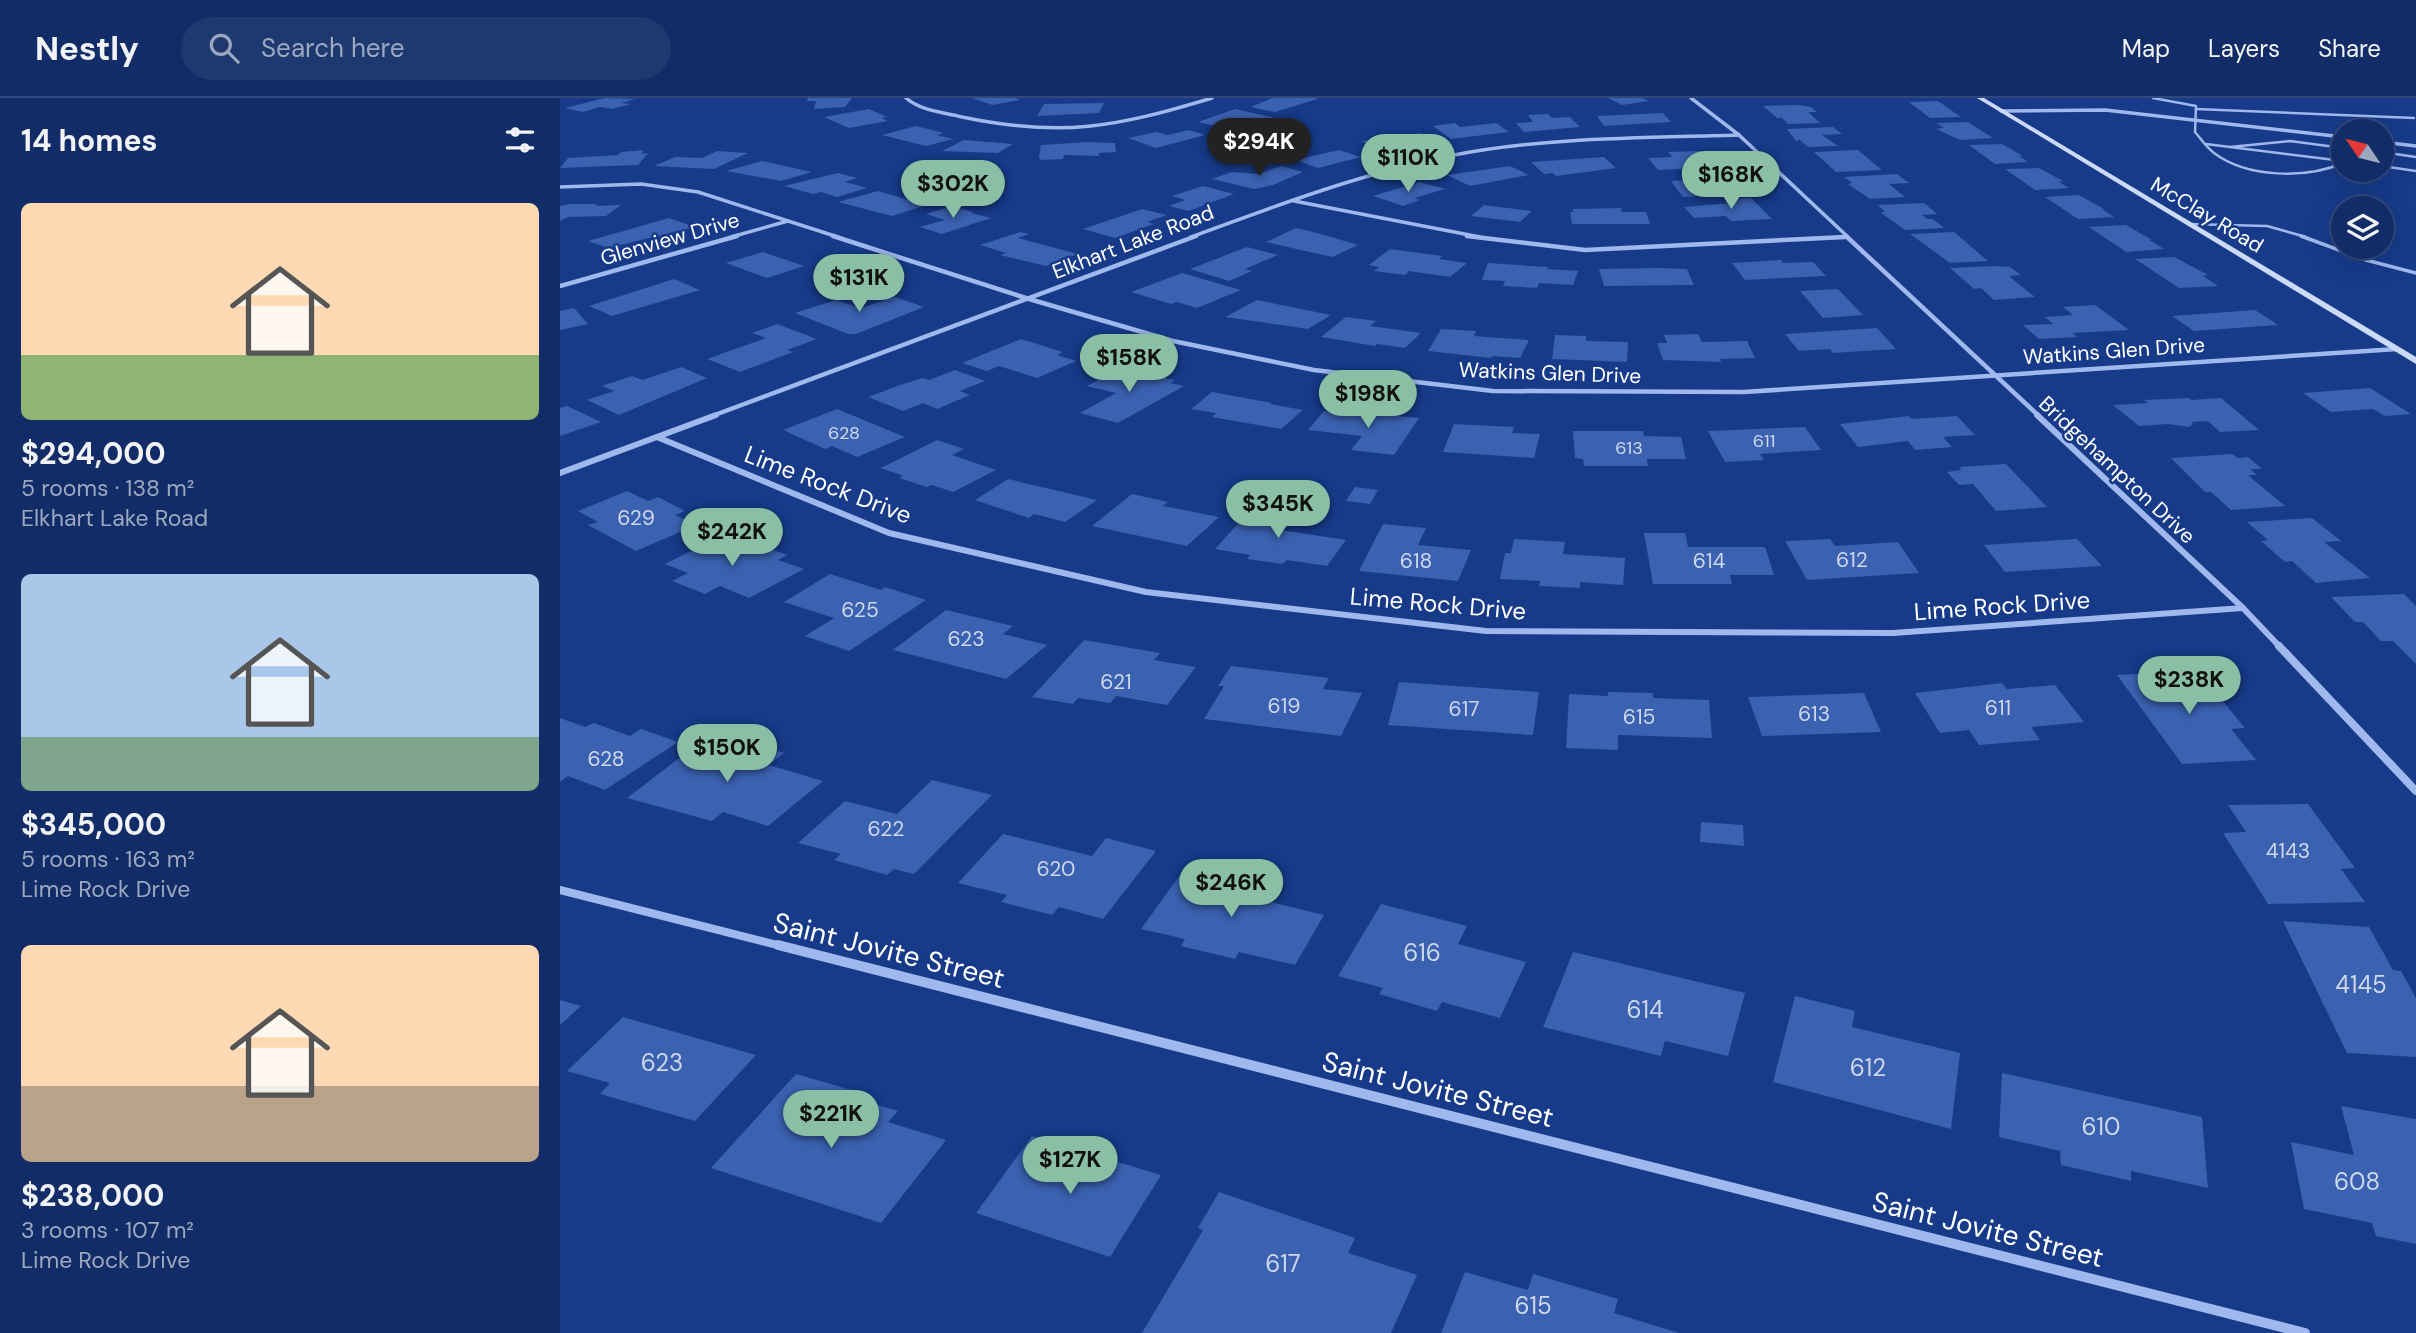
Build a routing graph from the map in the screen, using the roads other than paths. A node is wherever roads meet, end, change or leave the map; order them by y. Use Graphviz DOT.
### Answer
graph roads {
  1 [pos="906,98"];
  2 [pos="1212,98"];
  3 [pos="1691,98"];
  4 [pos="1980,98"];
  5 [pos="2153,98"];
  6 [pos="2196,108"];
  7 [pos="2001,111"];
  8 [pos="2414,118"];
  9 [pos="2197,119"];
  10 [pos="1739,135"];
  11 [pos="2331,136"];
  12 [pos="2394,143"];
  13 [pos="2206,144"];
  14 [pos="2331,146"];
  15 [pos="2416,146"];
  16 [pos="2231,147"];
  17 [pos="2394,154"];
  18 [pos="2416,157"];
  19 [pos="2331,160"];
  20 [pos="2331,168"];
  21 [pos="2394,168"];
  22 [pos="2416,171"];
  23 [pos="560,187"];
  24 [pos="1291,200"];
  25 [pos="789,221"];
  26 [pos="2188,224"];
  27 [pos="1845,237"];
  28 [pos="2416,273"];
  29 [pos="560,286"];
  30 [pos="1028,299"];
  31 [pos="2396,349"];
  32 [pos="2416,361"];
  33 [pos="1992,375"];
  34 [pos="657,437"];
  35 [pos="560,473"];
  36 [pos="2243,608"];
  37 [pos="2416,791"];
  38 [pos="560,890"];
  39 [pos="2305,1333"];
  1 -- 2 [label="street"];
  3 -- 10 [label="street, Bridgehampton Drive"];
  4 -- 7 [label="main road, McClay Road"];
  5 -- 6 [label="lane"];
  6 -- 8 [label="lane"];
  6 -- 9 [label="lane"];
  7 -- 9 [label="street"];
  7 -- 26 [label="main road, McClay Road"];
  9 -- 11 [label="street"];
  9 -- 13 [label="lane"];
  10 -- 24 [label="street, Elkhart Lake Road"];
  10 -- 27 [label="street, Bridgehampton Drive"];
  12 -- 15 [label="street"];
  13 -- 16 [label="lane"];
  13 -- 20 [label="lane"];
  14 -- 16 [label="lane"];
  16 -- 19 [label="lane"];
  17 -- 18 [label="lane"];
  21 -- 22 [label="lane"];
  23 -- 25 [label="street, Watkins Glen Drive"];
  24 -- 27 [label="street"];
  24 -- 30 [label="street, Elkhart Lake Road"];
  25 -- 29 [label="street, Glenview Drive"];
  25 -- 30 [label="street, Watkins Glen Drive"];
  26 -- 28 [label="lane"];
  26 -- 31 [label="main road, McClay Road"];
  27 -- 33 [label="street, Bridgehampton Drive"];
  30 -- 33 [label="street, Watkins Glen Drive"];
  30 -- 34 [label="street, Elkhart Lake Road"];
  31 -- 32 [label="main road, McClay Road"];
  31 -- 33 [label="street, Watkins Glen Drive"];
  33 -- 36 [label="street, Bridgehampton Drive"];
  34 -- 35 [label="street, Elkhart Lake Road"];
  34 -- 36 [label="street, Lime Rock Drive"];
  36 -- 37 [label="street, Bridgehampton Drive"];
  38 -- 39 [label="street, Saint Jovite Street"];
}
